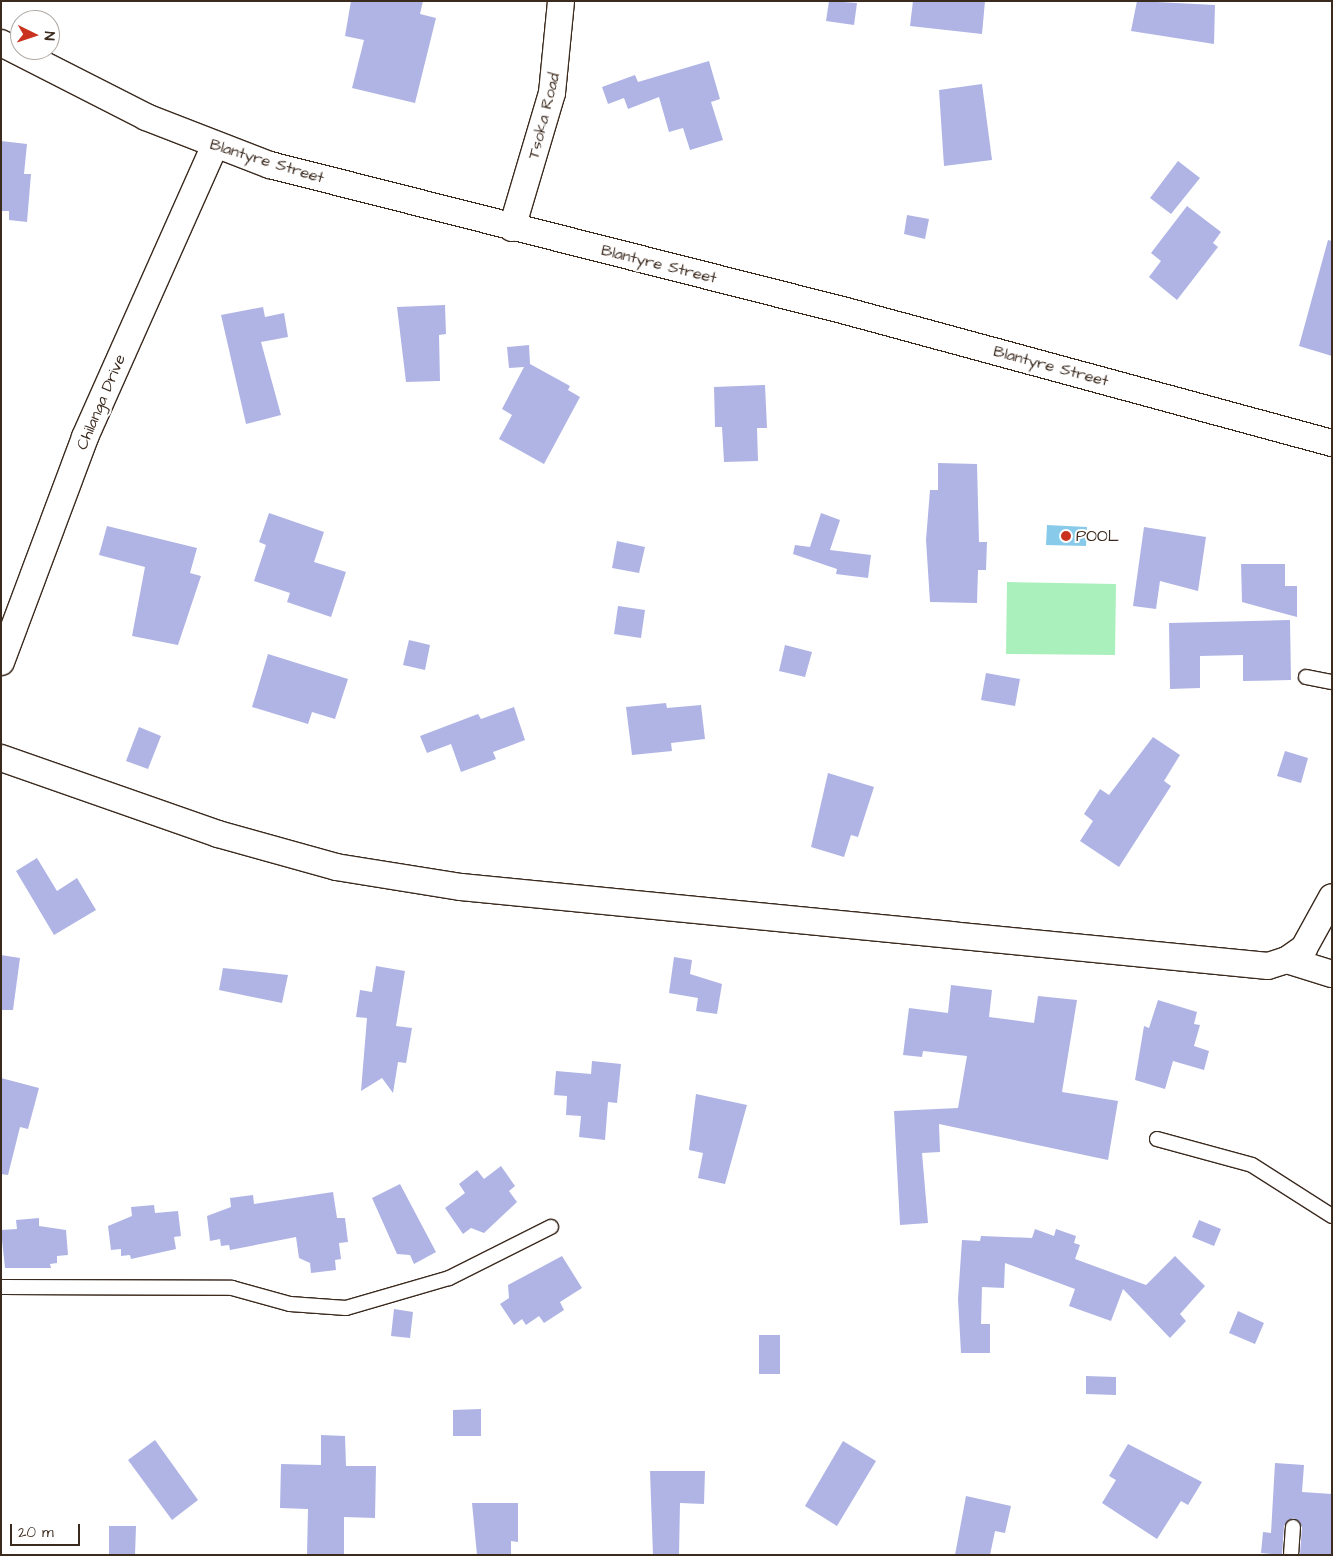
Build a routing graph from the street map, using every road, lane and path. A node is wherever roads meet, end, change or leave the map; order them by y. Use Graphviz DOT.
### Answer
graph roads {
  1 [pos="561,1"];
  2 [pos="1,44"];
  3 [pos="214,147"];
  4 [pos="512,228"];
  5 [pos="1332,443"];
  6 [pos="1,662"];
  7 [pos="1306,677"];
  8 [pos="1332,682"];
  9 [pos="1,758"];
  10 [pos="1332,896"];
  11 [pos="1287,960"];
  12 [pos="1332,974"];
  13 [pos="1157,1139"];
  14 [pos="1332,1216"];
  15 [pos="551,1227"];
  16 [pos="1,1287"];
  17 [pos="1293,1526"];
  18 [pos="1291,1555"];
  1 -- 4 [label="street, Tsoka Road"];
  2 -- 3 [label="street, Blantyre Street"];
  3 -- 4 [label="street, Blantyre Street"];
  3 -- 6 [label="street, Chilanga Drive"];
  4 -- 5 [label="street, Blantyre Street"];
  7 -- 8 [label="lane"];
  9 -- 11 [label="street"];
  10 -- 11 [label="street"];
  11 -- 12 [label="street"];
  13 -- 14 [label="lane"];
  15 -- 16 [label="lane"];
  17 -- 18 [label="lane"];
}
